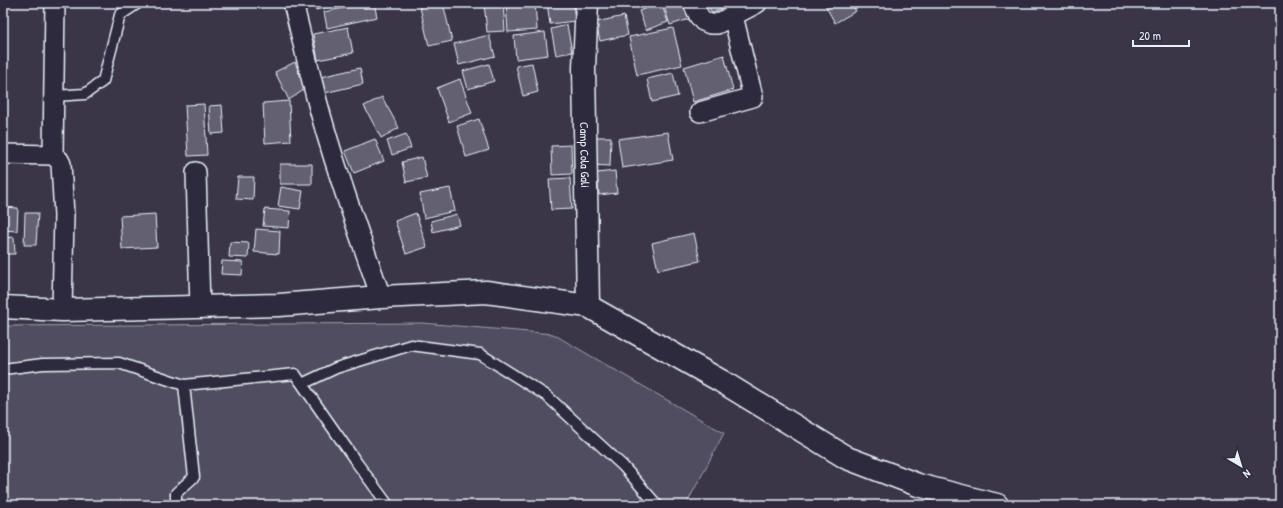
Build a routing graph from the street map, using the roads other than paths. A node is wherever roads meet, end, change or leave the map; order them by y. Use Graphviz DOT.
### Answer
graph roads {
  1 [pos="55,3"];
  2 [pos="138,3"];
  3 [pos="293,3"];
  4 [pos="587,3"];
  5 [pos="693,3"];
  6 [pos="757,3"];
  7 [pos="733,16"];
  8 [pos="54,96"];
  9 [pos="700,112"];
  10 [pos="3,154"];
  11 [pos="53,155"];
  12 [pos="196,172"];
  13 [pos="381,297"];
  14 [pos="588,306"];
  15 [pos="3,307"];
  16 [pos="200,307"];
  17 [pos="62,310"];
  18 [pos="3,369"];
  19 [pos="302,384"];
  20 [pos="184,385"];
  21 [pos="176,505"];
  22 [pos="388,505"];
  23 [pos="657,505"];
  24 [pos="997,505"];
  1 -- 8 [label="street"];
  2 -- 8 [label="lane"];
  3 -- 13 [label="street"];
  4 -- 14 [label="street, Camp Cola Gali"];
  5 -- 7 [label="street"];
  6 -- 7 [label="street"];
  7 -- 9 [label="street"];
  8 -- 11 [label="street"];
  10 -- 11 [label="street"];
  11 -- 17 [label="street"];
  12 -- 16 [label="street"];
  13 -- 14 [label="street"];
  13 -- 16 [label="street"];
  14 -- 24 [label="street"];
  15 -- 17 [label="street"];
  16 -- 17 [label="street"];
  18 -- 20 [label="lane"];
  19 -- 20 [label="lane"];
  19 -- 22 [label="lane"];
  19 -- 23 [label="lane"];
  20 -- 21 [label="lane"];
}
